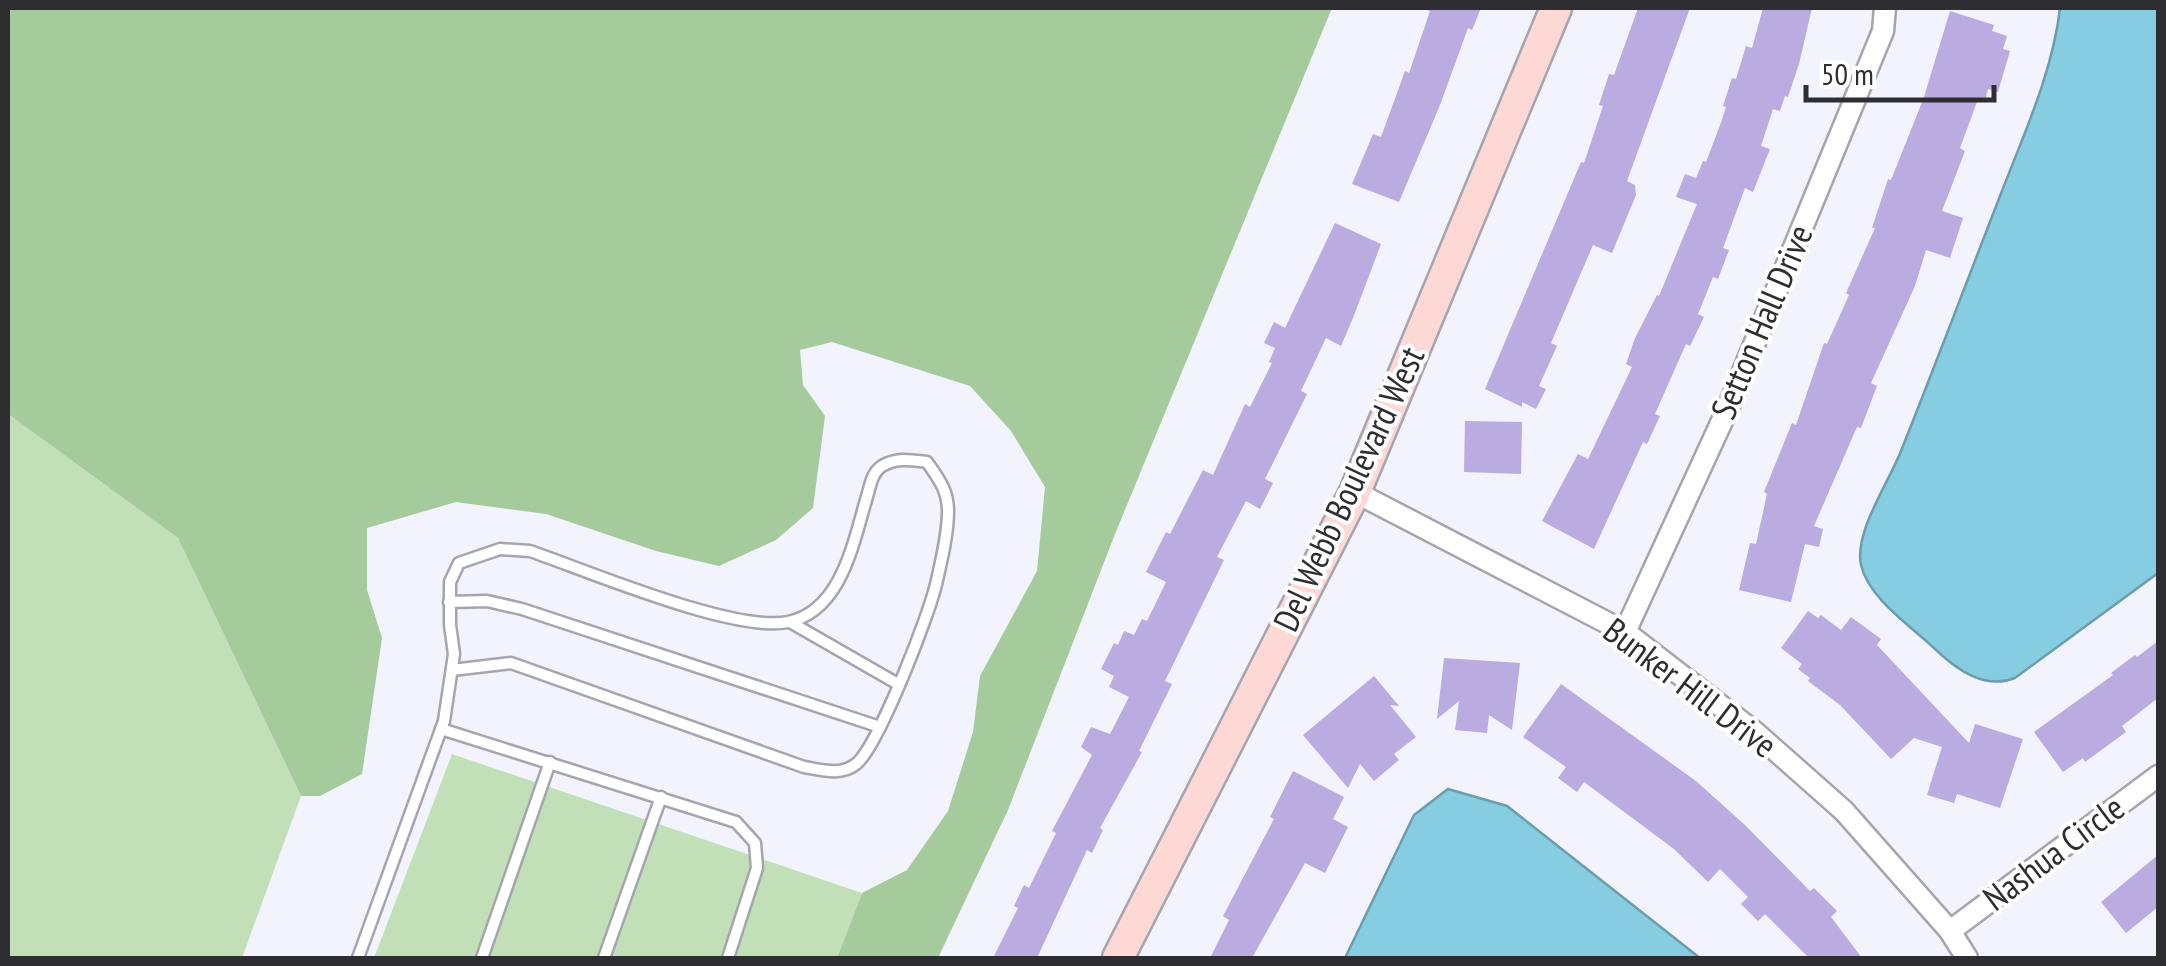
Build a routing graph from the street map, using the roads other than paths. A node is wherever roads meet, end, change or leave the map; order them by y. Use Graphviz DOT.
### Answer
graph roads {
  1 [pos="1556,8"];
  2 [pos="1886,8"];
  3 [pos="1355,492"];
  4 [pos="449,602"];
  5 [pos="790,622"];
  6 [pos="1625,632"];
  7 [pos="452,670"];
  8 [pos="898,684"];
  9 [pos="880,726"];
  10 [pos="441,729"];
  11 [pos="550,762"];
  12 [pos="2158,776"];
  13 [pos="661,796"];
  14 [pos="1950,931"];
  15 [pos="358,958"];
  16 [pos="482,958"];
  17 [pos="604,958"];
  18 [pos="728,958"];
  19 [pos="1118,958"];
  20 [pos="1967,958"];
  1 -- 3 [label="street, Del Webb Boulevard West"];
  2 -- 6 [label="street, Setton Hall Drive"];
  3 -- 6 [label="street, Bunker Hill Drive"];
  3 -- 19 [label="street, Del Webb Boulevard West"];
  4 -- 5 [label="lane"];
  4 -- 7 [label="lane"];
  4 -- 9 [label="lane"];
  5 -- 8 [label="lane"];
  5 -- 8 [label="lane"];
  6 -- 14 [label="street, Bunker Hill Drive"];
  7 -- 9 [label="lane"];
  7 -- 10 [label="lane"];
  8 -- 9 [label="lane"];
  10 -- 11 [label="lane"];
  10 -- 15 [label="lane"];
  11 -- 13 [label="lane"];
  11 -- 16 [label="lane"];
  12 -- 14 [label="street, Nashua Circle"];
  13 -- 17 [label="lane"];
  13 -- 18 [label="lane"];
  14 -- 20 [label="street, Bunker Hill Drive"];
}
